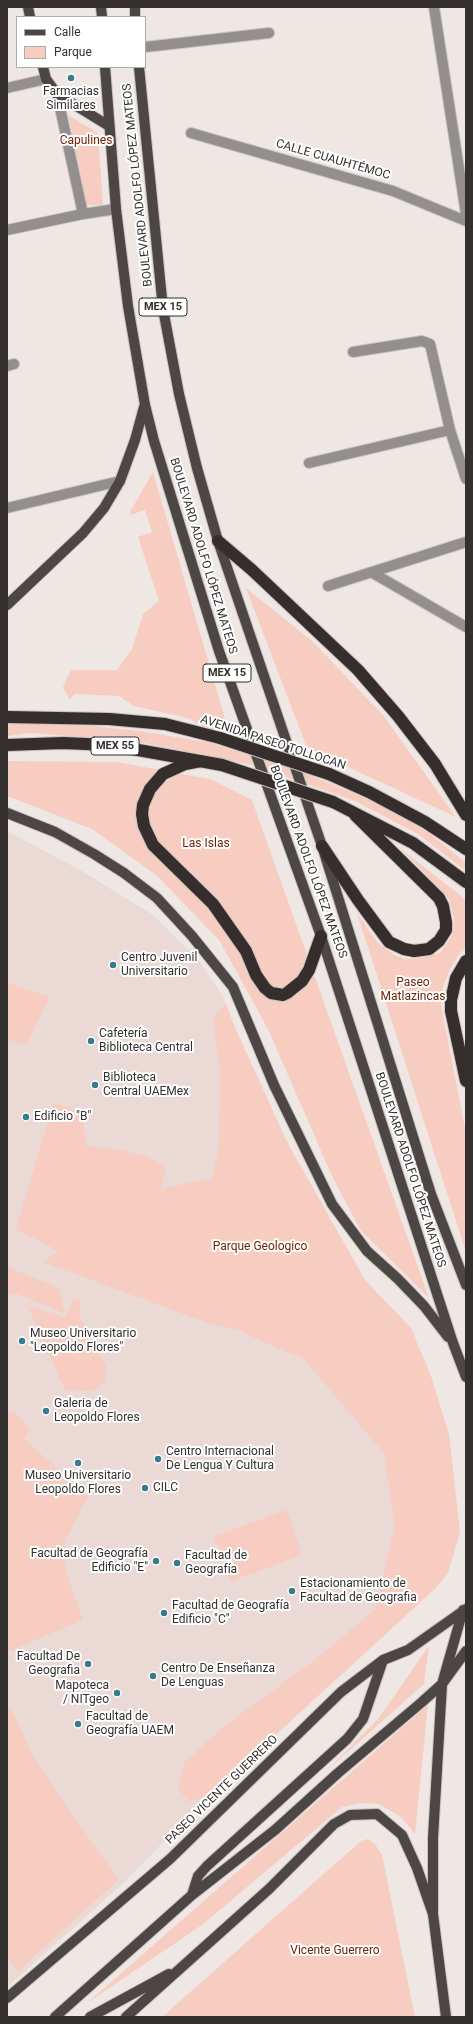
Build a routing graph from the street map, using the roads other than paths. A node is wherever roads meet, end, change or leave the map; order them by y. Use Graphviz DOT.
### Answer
graph roads {
  1 [pos="434,7"];
  2 [pos="269,33"];
  3 [pos="146,47"];
  4 [pos="43,68"];
  5 [pos="105,68"];
  6 [pos="139,68"];
  7 [pos="46,79"];
  8 [pos="7,88"];
  9 [pos="57,94"];
  10 [pos="109,126"];
  11 [pos="190,132"];
  12 [pos="116,209"];
  13 [pos="83,214"];
  14 [pos="466,214"];
  15 [pos="466,221"];
  16 [pos="7,230"];
  17 [pos="353,352"];
  18 [pos="145,405"];
  19 [pos="450,430"];
  20 [pos="309,463"];
  21 [pos="466,479"];
  22 [pos="120,481"];
  23 [pos="7,508"];
  24 [pos="218,541"];
  25 [pos="466,542"];
  26 [pos="371,572"];
  27 [pos="328,586"];
  28 [pos="7,605"];
  29 [pos="466,627"];
  30 [pos="7,717"];
  31 [pos="7,745"];
  32 [pos="201,761"];
  33 [pos="7,813"];
  34 [pos="355,815"];
  35 [pos="466,815"];
  36 [pos="322,846"];
  37 [pos="466,849"];
  38 [pos="466,882"];
  39 [pos="321,936"];
  40 [pos="466,961"];
  41 [pos="466,1081"];
  42 [pos="466,1285"];
  43 [pos="453,1343"];
  44 [pos="466,1376"];
  45 [pos="466,1602"];
  46 [pos="464,1611"];
  47 [pos="466,1651"];
  48 [pos="383,1660"];
  49 [pos="442,1684"];
  50 [pos="192,1895"];
  51 [pos="433,1914"];
  52 [pos="182,1967"];
  53 [pos="7,1998"];
  54 [pos="55,2017"];
  55 [pos="90,2017"];
  56 [pos="126,2017"];
  57 [pos="446,2017"];
  1 -- 14 [label="street"];
  2 -- 3 [label="street"];
  4 -- 7 [label="main road"];
  5 -- 10 [label="main road, BOULEVARD ADOLFO LÓPEZ MATEOS / MEX 15"];
  6 -- 24 [label="main road, BOULEVARD ADOLFO LÓPEZ MATEOS / MEX 15"];
  7 -- 8 [label="street"];
  7 -- 9 [label="main road"];
  9 -- 10 [label="main road"];
  9 -- 13 [label="street"];
  10 -- 12 [label="main road, BOULEVARD ADOLFO LÓPEZ MATEOS / MEX 15"];
  11 -- 15 [label="street, CALLE CUAUHTÉMOC"];
  12 -- 13 [label="street"];
  12 -- 18 [label="main road, BOULEVARD ADOLFO LÓPEZ MATEOS / MEX 15"];
  13 -- 16 [label="street"];
  17 -- 19 [label="street"];
  18 -- 22 [label="main road"];
  18 -- 39 [label="main road, BOULEVARD ADOLFO LÓPEZ MATEOS / MEX 15"];
  19 -- 20 [label="street"];
  19 -- 21 [label="street"];
  22 -- 23 [label="street"];
  22 -- 28 [label="main road"];
  24 -- 35 [label="highway"];
  24 -- 36 [label="main road, BOULEVARD ADOLFO LÓPEZ MATEOS / MEX 15"];
  25 -- 26 [label="street"];
  26 -- 27 [label="street"];
  26 -- 29 [label="street"];
  30 -- 37 [label="highway, AVENIDA PASEO TOLLOCAN / MEX 55, bridge"];
  31 -- 32 [label="highway, MEX 55"];
  32 -- 34 [label="highway, MEX 55, bridge"];
  32 -- 39 [label="highway"];
  33 -- 43 [label="main road"];
  34 -- 36 [label="highway"];
  34 -- 38 [label="highway, MEX 55"];
  36 -- 42 [label="main road, BOULEVARD ADOLFO LÓPEZ MATEOS / MEX 15"];
  39 -- 43 [label="main road, BOULEVARD ADOLFO LÓPEZ MATEOS / MEX 15"];
  40 -- 41 [label="highway"];
  43 -- 44 [label="main road, BOULEVARD ADOLFO LÓPEZ MATEOS / MEX 15"];
  45 -- 46 [label="main road"];
  46 -- 48 [label="main road, PASEO VICENTE GUERRERO"];
  46 -- 49 [label="main road"];
  47 -- 49 [label="main road"];
  48 -- 50 [label="main road"];
  48 -- 53 [label="main road, PASEO VICENTE GUERRERO"];
  49 -- 50 [label="main road"];
  49 -- 51 [label="main road"];
  50 -- 54 [label="main road"];
  51 -- 52 [label="main road"];
  51 -- 57 [label="main road"];
  52 -- 55 [label="main road"];
  52 -- 56 [label="main road"];
}
